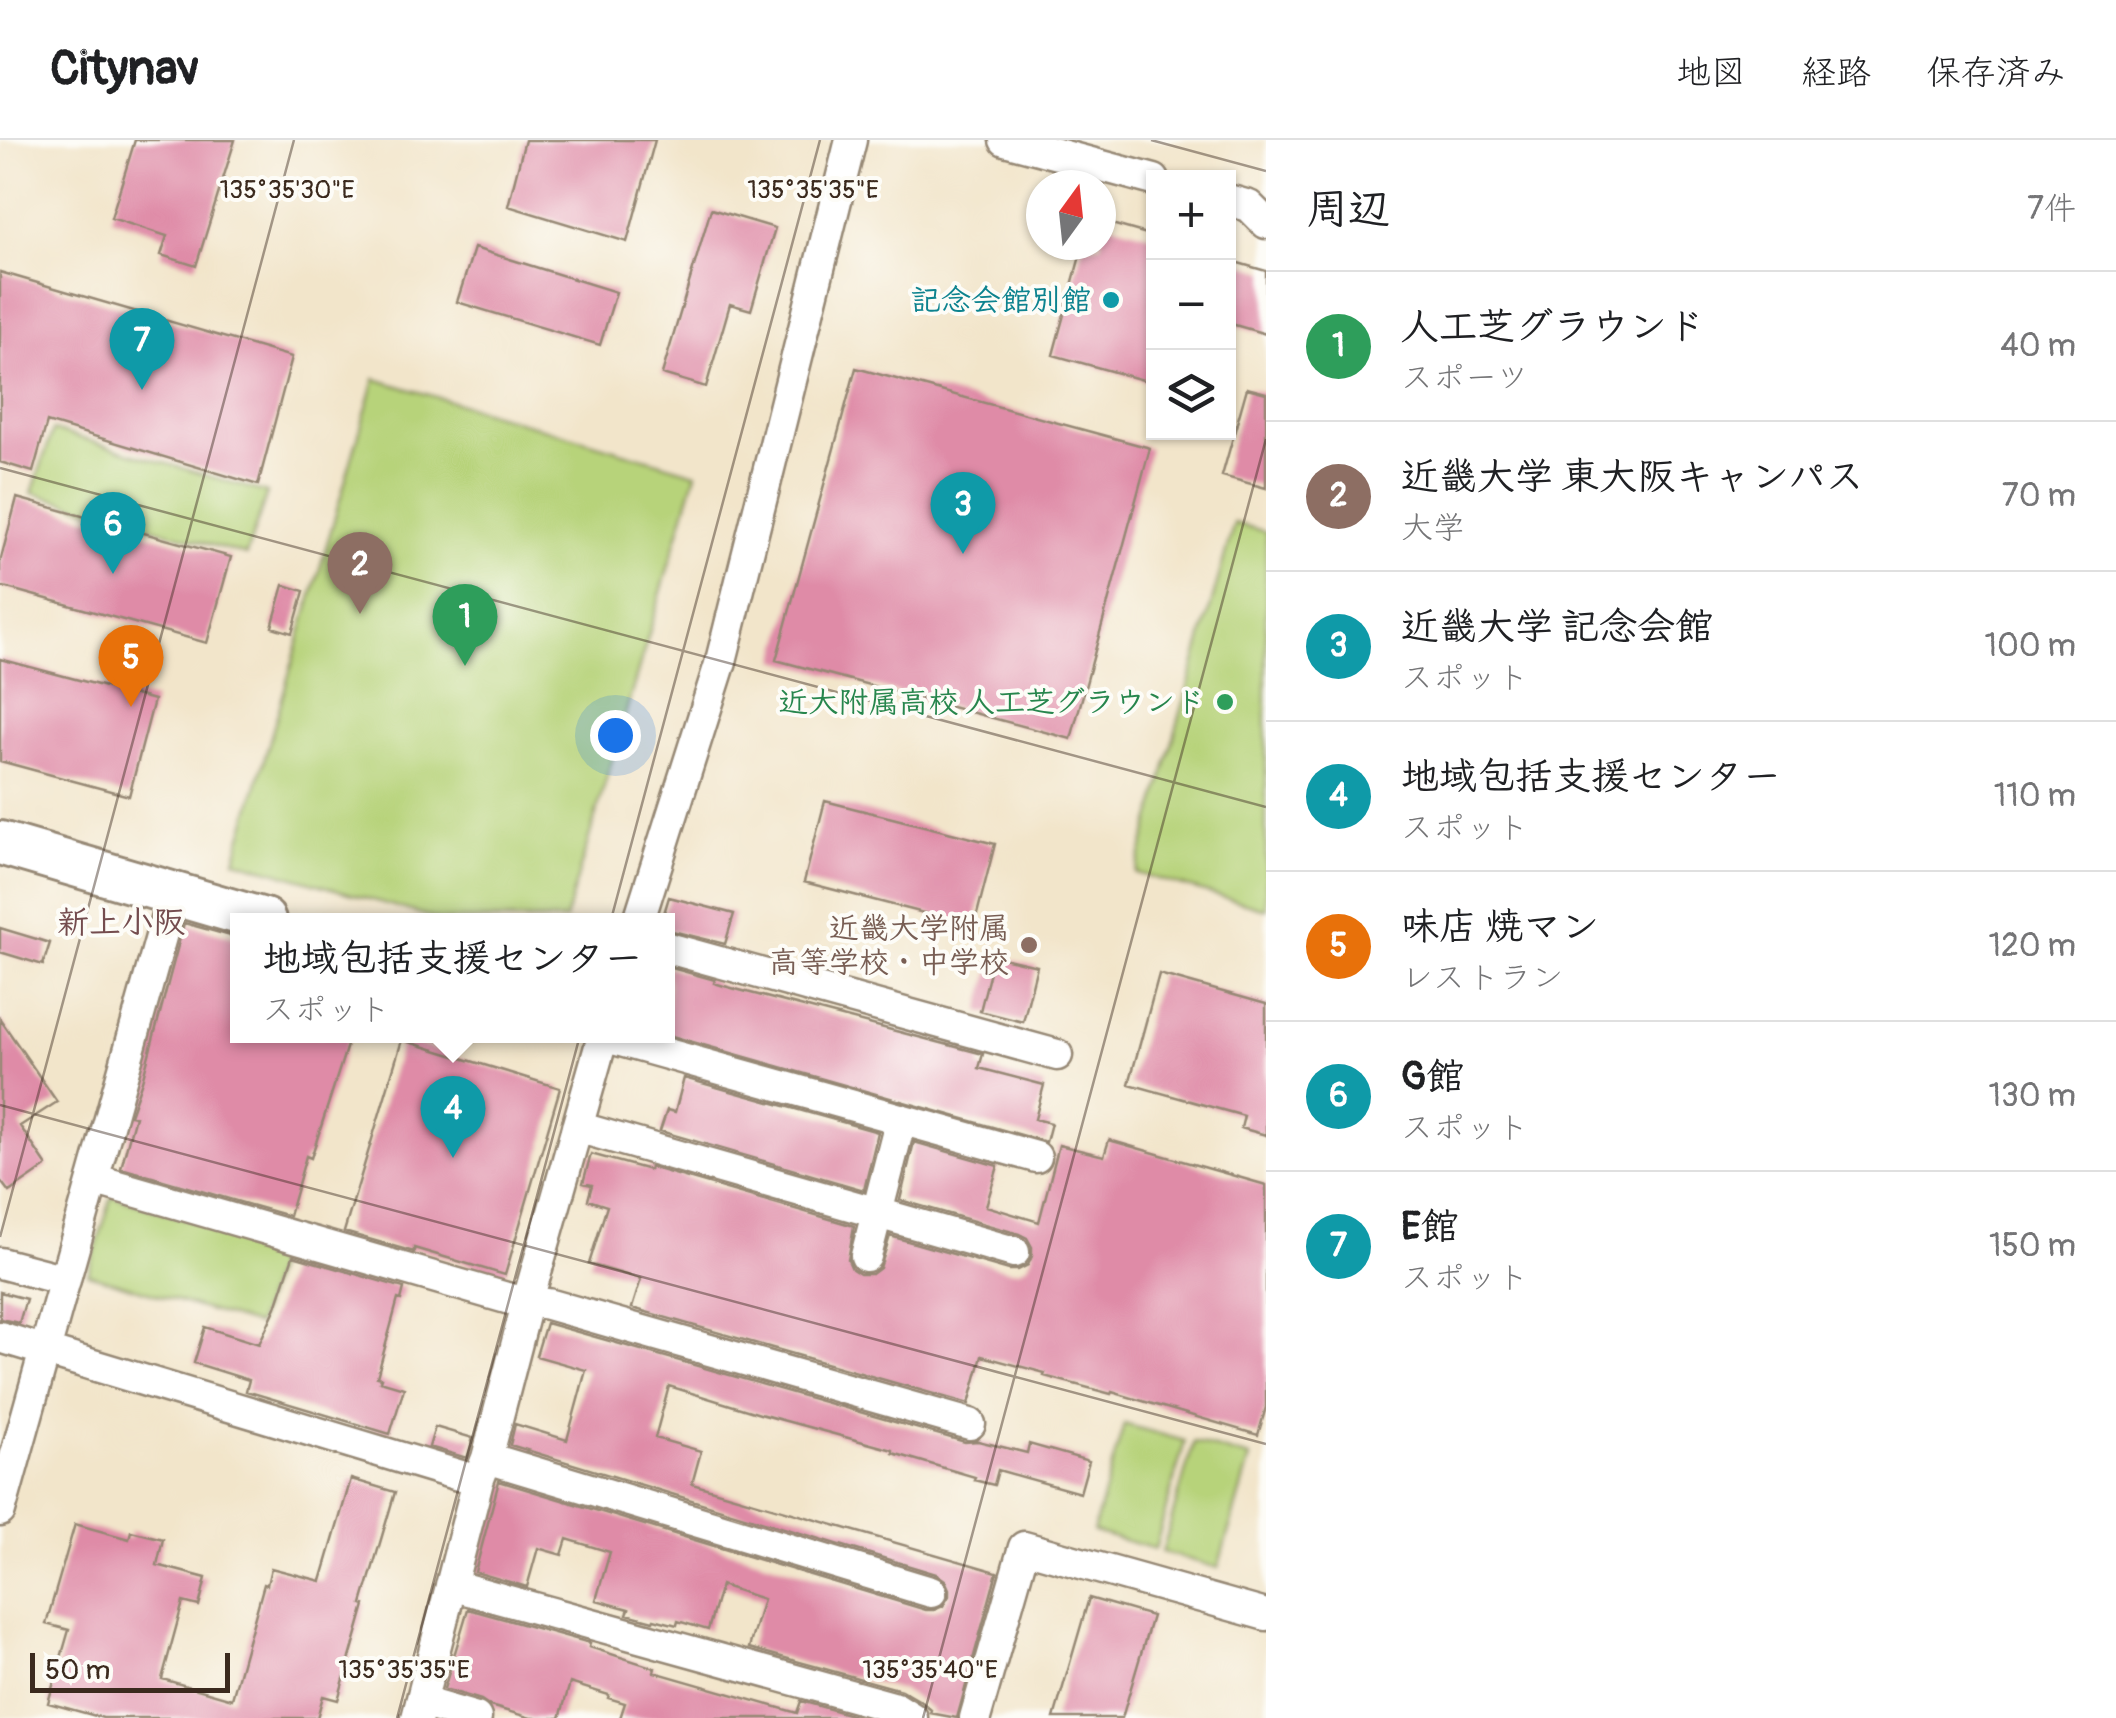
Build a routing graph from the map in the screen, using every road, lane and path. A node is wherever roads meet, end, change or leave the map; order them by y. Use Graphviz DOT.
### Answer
graph roads {
  1 [pos="851,140"];
  2 [pos="1005,140"];
  3 [pos="1146,178"];
  4 [pos="1236,202"];
  5 [pos="1266,223"];
  6 [pos="0,843"];
  7 [pos="173,894"];
  8 [pos="240,913"];
  9 [pos="641,913"];
  10 [pos="675,950"];
  11 [pos="601,1043"];
  12 [pos="628,1043"];
  13 [pos="1057,1055"];
  14 [pos="902,1119"];
  15 [pos="578,1128"];
  16 [pos="1036,1157"];
  17 [pos="92,1178"];
  18 [pos="878,1213"];
  19 [pos="1014,1252"];
  20 [pos="866,1256"];
  21 [pos="0,1262"];
  22 [pos="65,1280"];
  23 [pos="528,1300"];
  24 [pos="0,1337"];
  25 [pos="46,1350"];
  26 [pos="970,1424"];
  27 [pos="483,1470"];
  28 [pos="0,1511"];
  29 [pos="451,1586"];
  30 [pos="931,1592"];
  31 [pos="1266,1615"];
  32 [pos="419,1710"];
  33 [pos="476,1718"];
  34 [pos="912,1718"];
  35 [pos="974,1718"];
  1 -- 9 [label="street"];
  2 -- 3 [label="street"];
  4 -- 5 [label="street"];
  6 -- 7 [label="street"];
  7 -- 8 [label="street"];
  7 -- 17 [label="street"];
  10 -- 13 [label="street"];
  11 -- 15 [label="street"];
  12 -- 14 [label="street"];
  14 -- 16 [label="street"];
  14 -- 18 [label="street"];
  15 -- 18 [label="street"];
  15 -- 23 [label="street"];
  17 -- 22 [label="street"];
  17 -- 23 [label="street"];
  18 -- 19 [label="street"];
  18 -- 20 [label="street"];
  21 -- 22 [label="street"];
  22 -- 25 [label="street"];
  23 -- 26 [label="street"];
  23 -- 27 [label="street"];
  24 -- 25 [label="street"];
  25 -- 27 [label="street"];
  25 -- 28 [label="street"];
  27 -- 29 [label="street"];
  27 -- 30 [label="street"];
  29 -- 32 [label="street"];
  29 -- 34 [label="street"];
  31 -- 35 [label="street"];
  32 -- 33 [label="street"];
}
